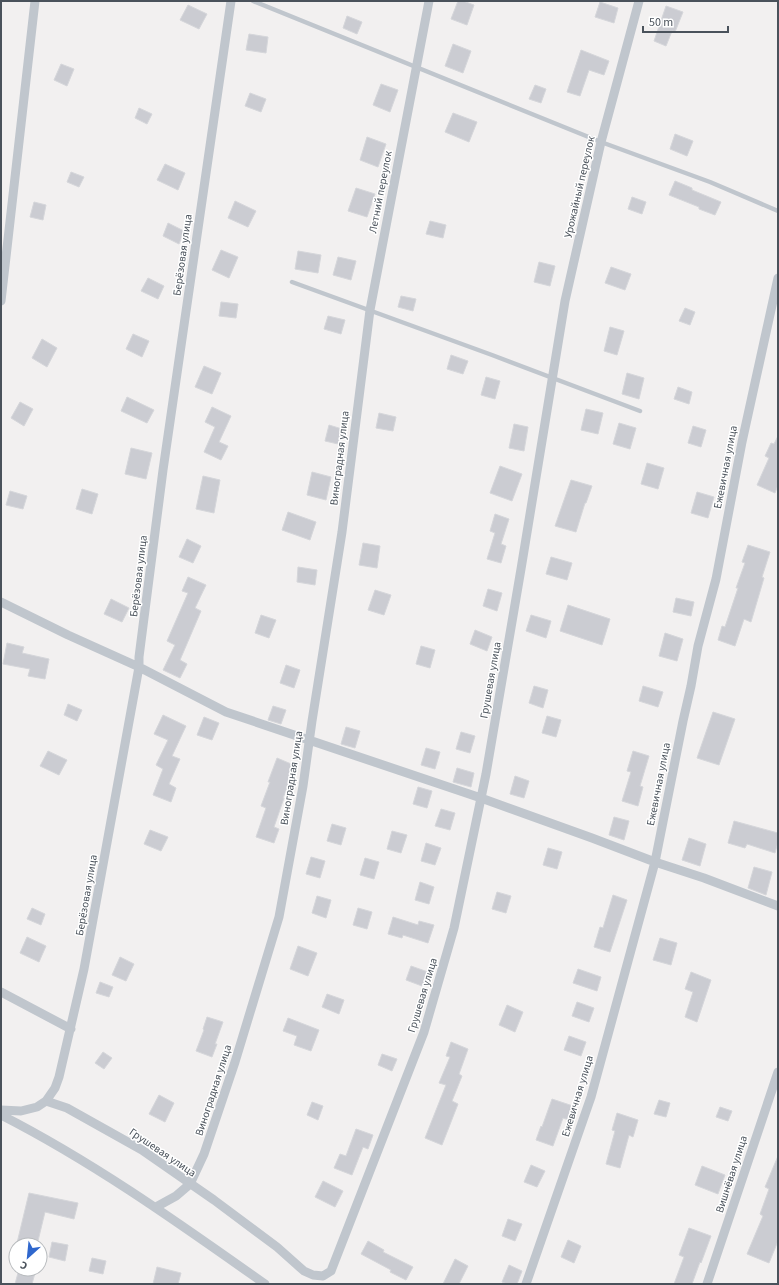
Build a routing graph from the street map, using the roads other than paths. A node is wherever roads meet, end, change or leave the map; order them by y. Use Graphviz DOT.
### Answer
graph roads {
  1 [pos="35,1"];
  2 [pos="231,1"];
  3 [pos="253,1"];
  4 [pos="429,1"];
  5 [pos="639,1"];
  6 [pos="416,66"];
  7 [pos="601,142"];
  8 [pos="778,211"];
  9 [pos="778,278"];
  10 [pos="292,282"];
  11 [pos="1,301"];
  12 [pos="370,310"];
  13 [pos="368,322"];
  14 [pos="553,379"];
  15 [pos="640,412"];
  16 [pos="1,602"];
  17 [pos="139,667"];
  18 [pos="309,740"];
  19 [pos="481,798"];
  20 [pos="655,862"];
  21 [pos="778,906"];
  22 [pos="1,992"];
  23 [pos="71,1029"];
  24 [pos="778,1072"];
  25 [pos="46,1102"];
  26 [pos="1,1110"];
  27 [pos="1,1116"];
  28 [pos="190,1184"];
  29 [pos="156,1207"];
  30 [pos="266,1284"];
  31 [pos="526,1284"];
  32 [pos="707,1284"];
  1 -- 11 [label="street"];
  2 -- 17 [label="street, Берёзовая улица"];
  3 -- 6 [label="lane"];
  4 -- 6 [label="street, Летний переулок"];
  5 -- 7 [label="street, Урожайный переулок"];
  6 -- 7 [label="lane"];
  6 -- 12 [label="street, Летний переулок"];
  7 -- 8 [label="lane"];
  7 -- 14 [label="street, Урожайный переулок"];
  9 -- 20 [label="street, Ежевичная улица"];
  10 -- 12 [label="lane"];
  12 -- 13 [label="street, Летний переулок"];
  12 -- 14 [label="lane"];
  13 -- 18 [label="street, Виноградная улица"];
  14 -- 15 [label="lane"];
  14 -- 19 [label="street, Грушевая улица"];
  16 -- 17 [label="street"];
  17 -- 18 [label="street"];
  17 -- 23 [label="street, Берёзовая улица"];
  18 -- 19 [label="street"];
  18 -- 28 [label="street, Виноградная улица"];
  19 -- 20 [label="street"];
  19 -- 28 [label="street, Грушевая улица"];
  20 -- 21 [label="street"];
  20 -- 31 [label="street, Ежевичная улица"];
  22 -- 23 [label="street"];
  23 -- 25 [label="street, Берёзовая улица"];
  24 -- 32 [label="street, Вишнёвая улица"];
  25 -- 26 [label="street"];
  25 -- 28 [label="street, Грушевая улица"];
  27 -- 29 [label="street"];
  28 -- 29 [label="street, Виноградная улица"];
  29 -- 30 [label="street"];
}
